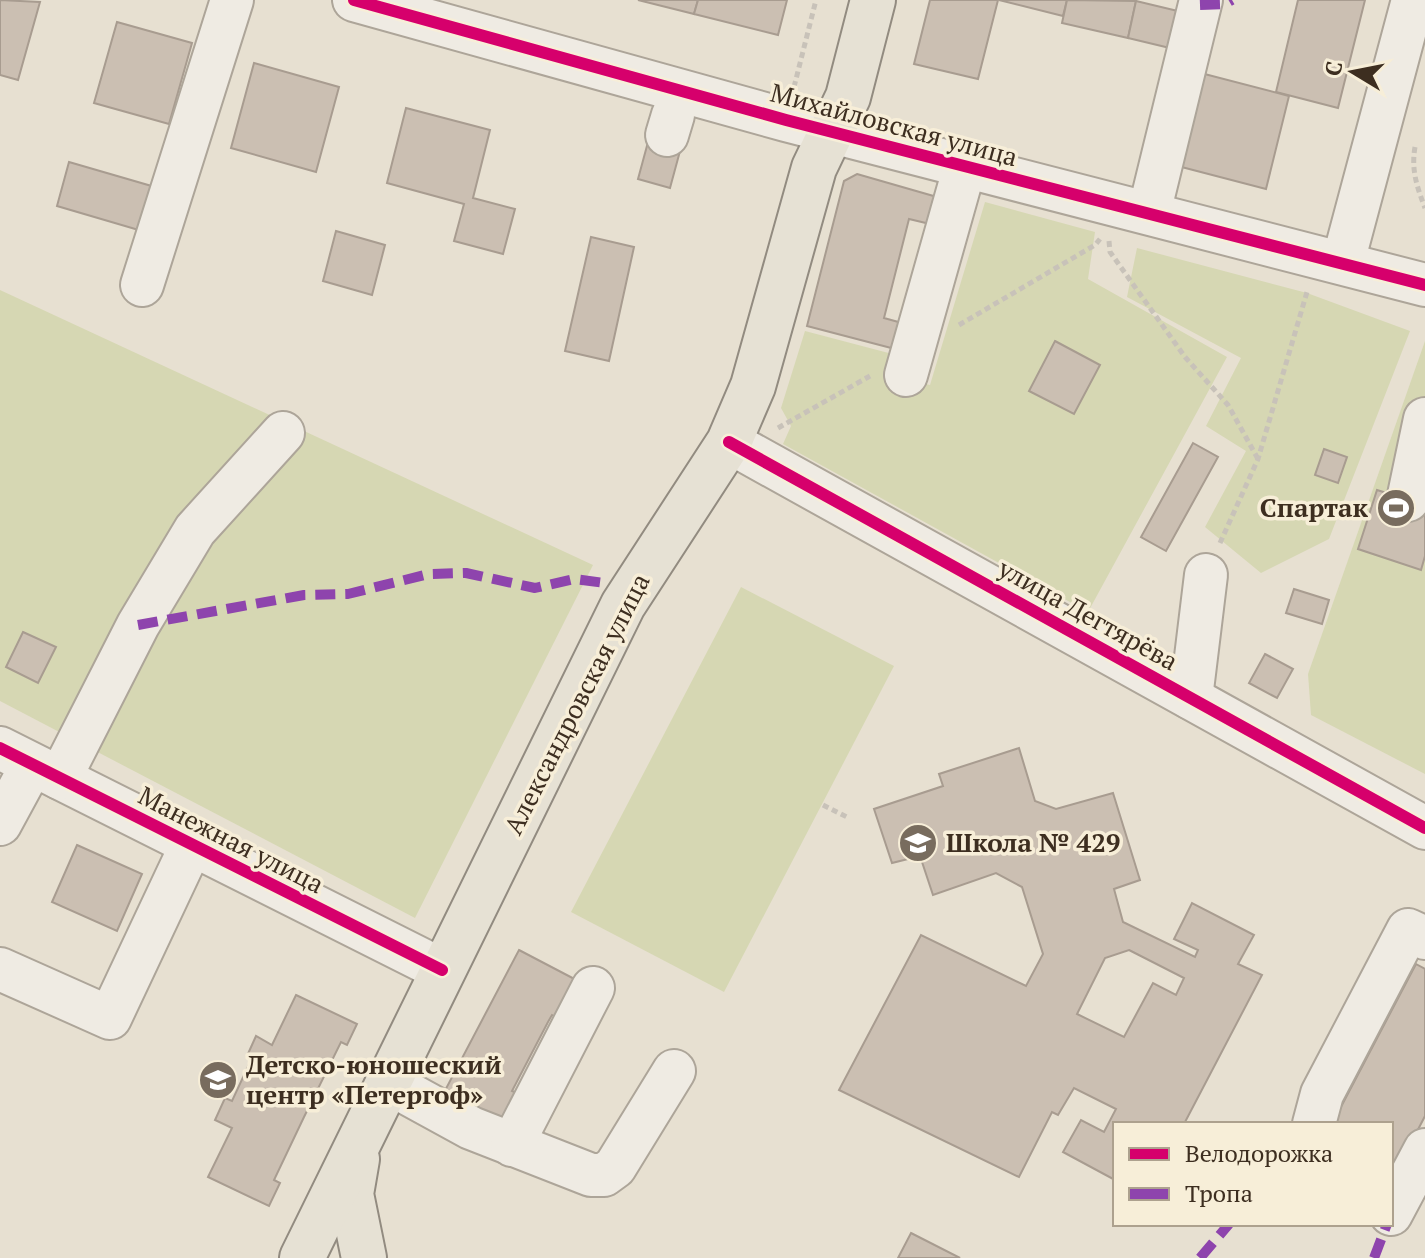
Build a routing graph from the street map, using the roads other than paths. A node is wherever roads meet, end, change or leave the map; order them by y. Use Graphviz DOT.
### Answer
graph roads {
  1 [pos="232,0"];
  2 [pos="354,0"];
  3 [pos="873,0"];
  4 [pos="1201,0"];
  5 [pos="1413,0"];
  6 [pos="831,132"];
  7 [pos="965,166"];
  8 [pos="1149,213"];
  9 [pos="1327,271"];
  10 [pos="142,285"];
  11 [pos="1425,285"];
  12 [pos="906,375"];
  13 [pos="283,433"];
  14 [pos="1423,433"];
  15 [pos="729,442"];
  16 [pos="1408,500"];
  17 [pos="1206,575"];
  18 [pos="1191,698"];
  19 [pos="31,764"];
  20 [pos="0,824"];
  21 [pos="1425,828"];
  22 [pos="191,846"];
  23 [pos="1425,938"];
  24 [pos="0,969"];
  25 [pos="442,970"];
  26 [pos="593,988"];
  27 [pos="674,1071"];
  28 [pos="387,1082"];
  29 [pos="1315,1122"];
  30 [pos="362,1133"];
  31 [pos="512,1145"];
  32 [pos="1425,1150"];
  33 [pos="1393,1210"];
  34 [pos="302,1258"];
  35 [pos="364,1258"];
  1 -- 10 [label="street"];
  2 -- 6 [label="street, Михайловская улица"];
  3 -- 6 [label="main road, Александровская улица"];
  4 -- 8 [label="street"];
  5 -- 9 [label="street"];
  6 -- 7 [label="street, Михайловская улица"];
  6 -- 15 [label="main road, Александровская улица"];
  7 -- 8 [label="street, Михайловская улица"];
  7 -- 12 [label="street"];
  8 -- 9 [label="street, Михайловская улица"];
  9 -- 11 [label="street, Михайловская улица"];
  13 -- 19 [label="street"];
  14 -- 16 [label="street"];
  15 -- 18 [label="street, улица Дегтярёва"];
  15 -- 25 [label="main road, Александровская улица"];
  17 -- 18 [label="street"];
  18 -- 21 [label="street, улица Дегтярёва"];
  19 -- 20 [label="street"];
  19 -- 22 [label="street, Манежная улица"];
  22 -- 24 [label="street"];
  22 -- 25 [label="street, Манежная улица"];
  23 -- 29 [label="street"];
  25 -- 28 [label="main road, Александровская улица"];
  26 -- 31 [label="street"];
  27 -- 31 [label="street"];
  28 -- 30 [label="main road, Александровская улица"];
  28 -- 31 [label="street"];
  30 -- 34 [label="main road, Александровская улица"];
  30 -- 35 [label="main road, Александровская улица"];
  32 -- 33 [label="street"];
}
